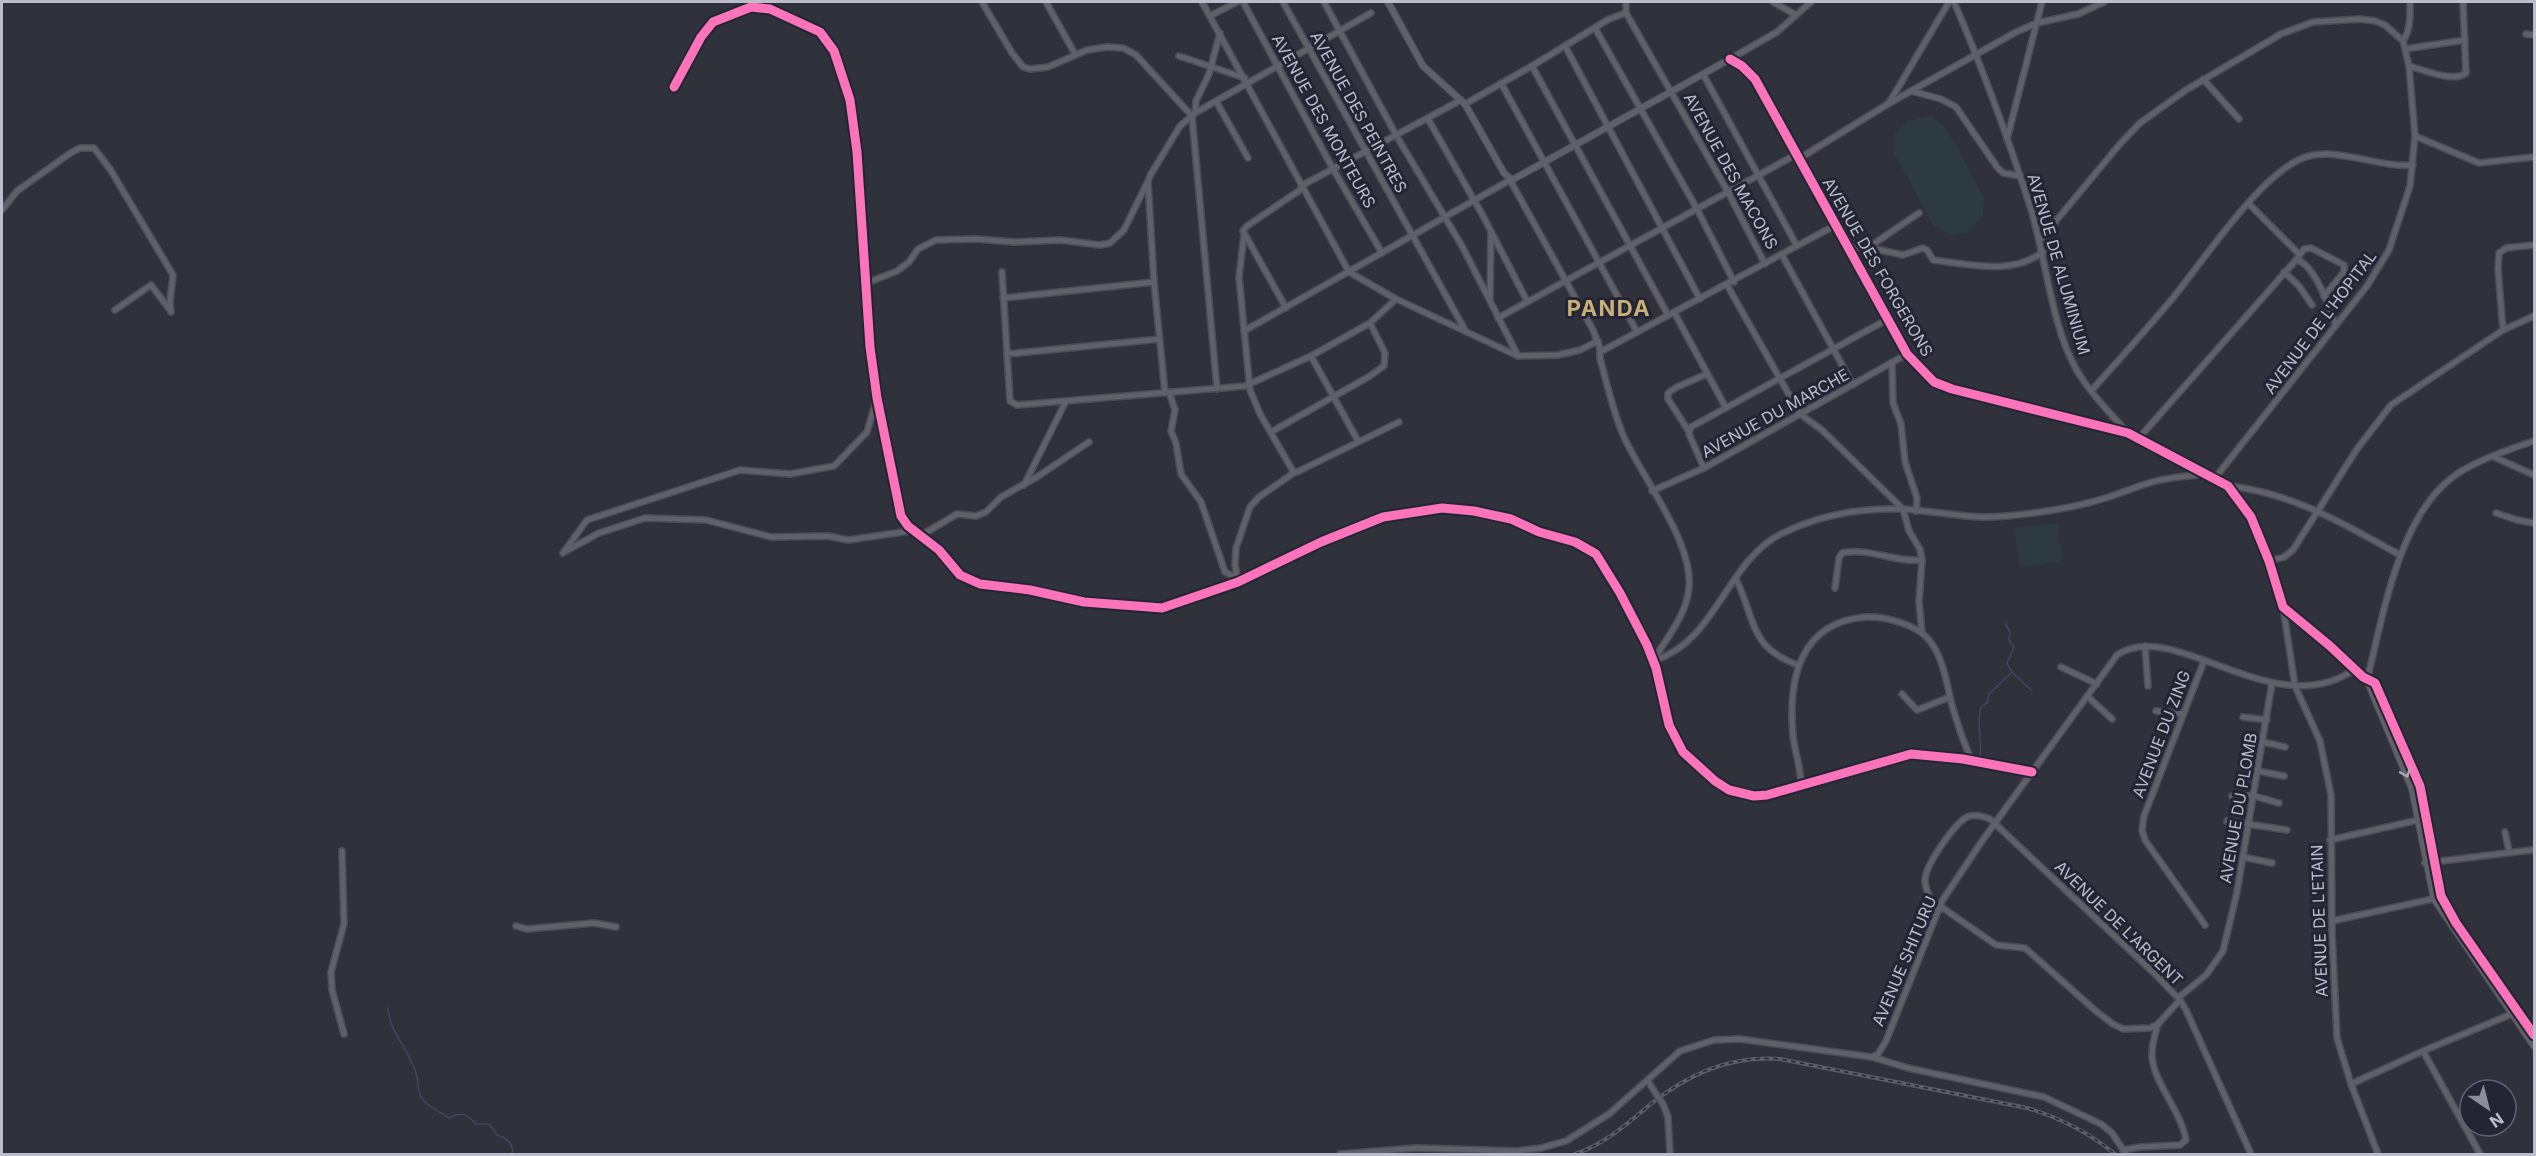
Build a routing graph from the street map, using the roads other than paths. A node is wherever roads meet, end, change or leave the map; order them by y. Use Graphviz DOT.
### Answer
graph roads {
  1 [pos="982,2"];
  2 [pos="1046,2"];
  3 [pos="1202,2"];
  4 [pos="1237,2"];
  5 [pos="1243,2"];
  6 [pos="1283,2"];
  7 [pos="1324,2"];
  8 [pos="1388,2"];
  9 [pos="1626,2"];
  10 [pos="1773,2"];
  11 [pos="1811,2"];
  12 [pos="1949,2"];
  13 [pos="1954,2"];
  14 [pos="2042,2"];
  15 [pos="2104,2"];
  16 [pos="2410,2"];
  17 [pos="2463,2"];
  18 [pos="1371,13"];
  19 [pos="1626,13"];
  20 [pos="1796,15"];
  21 [pos="1210,16"];
  22 [pos="2037,23"];
  23 [pos="1595,28"];
  24 [pos="1341,32"];
  25 [pos="1220,33"];
  26 [pos="2526,34"];
  27 [pos="2535,35"];
  28 [pos="2465,40"];
  29 [pos="2403,41"];
  30 [pos="1565,46"];
  31 [pos="2404,49"];
  32 [pos="1310,50"];
  33 [pos="1075,54"];
  34 [pos="1977,54"];
  35 [pos="1179,56"];
  36 [pos="1730,59"];
  37 [pos="1279,66"];
  38 [pos="1532,66"];
  39 [pos="2409,66"];
  40 [pos="1211,67"];
  41 [pos="1703,74"];
  42 [pos="2204,79"];
  43 [pos="1246,80"];
  44 [pos="1501,83"];
  45 [pos="674,87"];
  46 [pos="1911,91"];
  47 [pos="1672,92"];
  48 [pos="1216,101"];
  49 [pos="1463,102"];
  50 [pos="1888,104"];
  51 [pos="1641,109"];
  52 [pos="1194,114"];
  53 [pos="1428,119"];
  54 [pos="2239,119"];
  55 [pos="1608,128"];
  56 [pos="1396,135"];
  57 [pos="2415,136"];
  58 [pos="2007,140"];
  59 [pos="1575,147"];
  60 [pos="1365,152"];
  61 [pos="1798,156"];
  62 [pos="2535,157"];
  63 [pos="1248,158"];
  64 [pos="1544,164"];
  65 [pos="2413,165"];
  66 [pos="1334,169"];
  67 [pos="1759,176"];
  68 [pos="2020,176"];
  69 [pos="1510,180"];
  70 [pos="1148,181"];
  71 [pos="1302,187"];
  72 [pos="1728,192"];
  73 [pos="1474,200"];
  74 [pos="2249,204"];
  75 [pos="1697,209"];
  76 [pos="2,210"];
  77 [pos="1919,213"];
  78 [pos="1445,217"];
  79 [pos="1834,226"];
  80 [pos="1663,229"];
  81 [pos="1491,231"];
  82 [pos="1244,235"];
  83 [pos="1413,235"];
  84 [pos="2040,239"];
  85 [pos="2535,245"];
  86 [pos="1797,246"];
  87 [pos="1630,247"];
  88 [pos="1847,247"];
  89 [pos="1869,247"];
  90 [pos="2043,252"];
  91 [pos="1382,253"];
  92 [pos="2299,254"];
  93 [pos="1782,255"];
  94 [pos="2296,260"];
  95 [pos="1600,264"];
  96 [pos="1766,264"];
  97 [pos="1002,272"];
  98 [pos="1349,272"];
  99 [pos="2284,272"];
  100 [pos="1154,282"];
  101 [pos="1566,282"];
  102 [pos="1734,282"];
  103 [pos="867,283"];
  104 [pos="1727,285"];
  105 [pos="2324,296"];
  106 [pos="1004,298"];
  107 [pos="1396,299"];
  108 [pos="1700,299"];
  109 [pos="1490,302"];
  110 [pos="1527,302"];
  111 [pos="2312,305"];
  112 [pos="1286,308"];
  113 [pos="115,310"];
  114 [pos="1671,313"];
  115 [pos="2535,316"];
  116 [pos="1498,318"];
  117 [pos="1888,319"];
  118 [pos="1370,323"];
  119 [pos="2336,325"];
  120 [pos="2503,330"];
  121 [pos="1244,331"];
  122 [pos="1466,331"];
  123 [pos="1637,332"];
  124 [pos="1160,339"];
  125 [pos="1598,341"];
  126 [pos="1834,350"];
  127 [pos="1600,352"];
  128 [pos="1007,354"];
  129 [pos="1907,354"];
  130 [pos="1311,356"];
  131 [pos="1518,356"];
  132 [pos="1892,363"];
  133 [pos="1707,374"];
  134 [pos="1781,379"];
  135 [pos="1250,383"];
  136 [pos="1853,385"];
  137 [pos="1218,389"];
  138 [pos="2091,391"];
  139 [pos="1167,393"];
  140 [pos="1334,397"];
  141 [pos="877,398"];
  142 [pos="1065,403"];
  143 [pos="1726,408"];
  144 [pos="1800,414"];
  145 [pos="1399,422"];
  146 [pos="1688,430"];
  147 [pos="1271,432"];
  148 [pos="2128,433"];
  149 [pos="2139,438"];
  150 [pos="1358,441"];
  151 [pos="2535,441"];
  152 [pos="1089,442"];
  153 [pos="2494,457"];
  154 [pos="1704,468"];
  155 [pos="1294,472"];
  156 [pos="2206,474"];
  157 [pos="2535,476"];
  158 [pos="2215,478"];
  159 [pos="1024,485"];
  160 [pos="2229,486"];
  161 [pos="1652,490"];
  162 [pos="1903,509"];
  163 [pos="1916,511"];
  164 [pos="2317,511"];
  165 [pos="2496,513"];
  166 [pos="2535,523"];
  167 [pos="910,531"];
  168 [pos="920,536"];
  169 [pos="2400,555"];
  170 [pos="1922,560"];
  171 [pos="2269,561"];
  172 [pos="1736,579"];
  173 [pos="1238,580"];
  174 [pos="1835,588"];
  175 [pos="2283,607"];
  176 [pos="1922,633"];
  177 [pos="2145,646"];
  178 [pos="1653,661"];
  179 [pos="2204,661"];
  180 [pos="1798,664"];
  181 [pos="2061,667"];
  182 [pos="2355,669"];
  183 [pos="2367,680"];
  184 [pos="2272,683"];
  185 [pos="2097,684"];
  186 [pos="2148,686"];
  187 [pos="2295,686"];
  188 [pos="1902,694"];
  189 [pos="2087,696"];
  190 [pos="1950,697"];
  191 [pos="2156,711"];
  192 [pos="2388,711"];
  193 [pos="2183,714"];
  194 [pos="2381,714"];
  195 [pos="2243,717"];
  196 [pos="2112,719"];
  197 [pos="2266,720"];
  198 [pos="2401,741"];
  199 [pos="2263,742"];
  200 [pos="2394,744"];
  201 [pos="2285,747"];
  202 [pos="1971,760"];
  203 [pos="2258,771"];
  204 [pos="2032,772"];
  205 [pos="2283,776"];
  206 [pos="1801,785"];
  207 [pos="2232,795"];
  208 [pos="2254,796"];
  209 [pos="2279,803"];
  210 [pos="2427,818"];
  211 [pos="2419,820"];
  212 [pos="2227,821"];
  213 [pos="1996,822"];
  214 [pos="2249,824"];
  215 [pos="2287,830"];
  216 [pos="2505,832"];
  217 [pos="2330,840"];
  218 [pos="2532,850"];
  219 [pos="342,851"];
  220 [pos="2509,851"];
  221 [pos="2243,857"];
  222 [pos="2425,862"];
  223 [pos="2435,862"];
  224 [pos="2272,863"];
  225 [pos="2438,897"];
  226 [pos="1939,908"];
  227 [pos="2332,921"];
  228 [pos="2205,925"];
  229 [pos="516,926"];
  230 [pos="616,927"];
  231 [pos="2179,999"];
  232 [pos="2515,1013"];
  233 [pos="2158,1024"];
  234 [pos="344,1034"];
  235 [pos="2535,1035"];
  236 [pos="2535,1046"];
  237 [pos="2423,1051"];
  238 [pos="1872,1057"];
  239 [pos="1648,1081"];
  240 [pos="2351,1084"];
  241 [pos="2125,1152"];
  242 [pos="1340,1155"];
  243 [pos="1670,1155"];
  244 [pos="2251,1155"];
  245 [pos="2378,1155"];
  246 [pos="2480,1155"];
  1 -- 33 [label="street"];
  2 -- 33 [label="street"];
  3 -- 21 [label="street"];
  4 -- 21 [label="street"];
  5 -- 37 [label="street, AVENUE DES MONTEURS"];
  6 -- 32 [label="street, AVENUE DES PEINTRES"];
  7 -- 24 [label="street"];
  8 -- 49 [label="street"];
  9 -- 19 [label="street"];
  10 -- 20 [label="street"];
  11 -- 20 [label="street"];
  12 -- 50 [label="street"];
  13 -- 34 [label="street, AVENUE DE ALUMINIUM"];
  14 -- 22 [label="street"];
  15 -- 22 [label="street"];
  16 -- 29 [label="street"];
  17 -- 28 [label="street"];
  18 -- 24 [label="street"];
  19 -- 23 [label="street"];
  19 -- 47 [label="street, AVENUE DES MACONS"];
  20 -- 36 [label="street"];
  21 -- 25 [label="street"];
  22 -- 34 [label="street"];
  22 -- 58 [label="street"];
  23 -- 30 [label="street"];
  23 -- 51 [label="street"];
  24 -- 32 [label="street"];
  24 -- 56 [label="street"];
  25 -- 40 [label="street"];
  25 -- 43 [label="street"];
  26 -- 27 [label="street"];
  28 -- 31 [label="street"];
  28 -- 39 [label="street"];
  29 -- 31 [label="street, AVENUE DE L'HOPITAL"];
  29 -- 42 [label="street"];
  30 -- 38 [label="street"];
  30 -- 55 [label="street"];
  31 -- 39 [label="street, AVENUE DE L'HOPITAL"];
  32 -- 37 [label="street"];
  32 -- 60 [label="street, AVENUE DES PEINTRES"];
  33 -- 52 [label="street"];
  34 -- 46 [label="street"];
  34 -- 58 [label="street, AVENUE DE ALUMINIUM"];
  35 -- 40 [label="street"];
  36 -- 41 [label="street"];
  36 -- 61 [label="street, AVENUE DES FORGERONS"];
  37 -- 43 [label="street"];
  37 -- 66 [label="street, AVENUE DES MONTEURS"];
  38 -- 44 [label="street"];
  38 -- 59 [label="street"];
  39 -- 57 [label="street, AVENUE DE L'HOPITAL"];
  40 -- 43 [label="street"];
  40 -- 52 [label="street"];
  41 -- 47 [label="street"];
  41 -- 67 [label="street"];
  42 -- 54 [label="street"];
  42 -- 84 [label="street"];
  43 -- 48 [label="street"];
  43 -- 71 [label="street"];
  44 -- 49 [label="street"];
  44 -- 64 [label="street"];
  45 -- 103 [label="street"];
  46 -- 50 [label="street"];
  46 -- 68 [label="street"];
  47 -- 51 [label="street"];
  47 -- 72 [label="street, AVENUE DES MACONS"];
  48 -- 52 [label="street"];
  48 -- 63 [label="street"];
  49 -- 53 [label="street"];
  49 -- 69 [label="street"];
  50 -- 61 [label="street"];
  51 -- 55 [label="street"];
  51 -- 75 [label="street"];
  52 -- 70 [label="street"];
  52 -- 137 [label="street"];
  53 -- 56 [label="street"];
  53 -- 73 [label="street"];
  55 -- 59 [label="street"];
  55 -- 80 [label="street"];
  56 -- 60 [label="street"];
  56 -- 78 [label="street"];
  57 -- 62 [label="street"];
  57 -- 65 [label="street, AVENUE DE L'HOPITAL"];
  58 -- 68 [label="street, AVENUE DE ALUMINIUM"];
  59 -- 64 [label="street"];
  59 -- 87 [label="street"];
  60 -- 66 [label="street"];
  60 -- 83 [label="street, AVENUE DES PEINTRES"];
  61 -- 67 [label="street"];
  61 -- 79 [label="street, AVENUE DES FORGERONS"];
  64 -- 69 [label="street"];
  64 -- 95 [label="street"];
  65 -- 74 [label="street"];
  65 -- 119 [label="street, AVENUE DE L'HOPITAL"];
  66 -- 71 [label="street"];
  66 -- 91 [label="street, AVENUE DES MONTEURS"];
  67 -- 72 [label="street"];
  67 -- 86 [label="street"];
  68 -- 84 [label="street, AVENUE DE ALUMINIUM"];
  69 -- 73 [label="street"];
  69 -- 101 [label="street"];
  70 -- 100 [label="street"];
  70 -- 103 [label="street"];
  71 -- 82 [label="street"];
  71 -- 98 [label="street"];
  72 -- 75 [label="street"];
  72 -- 96 [label="street, AVENUE DES MACONS"];
  73 -- 78 [label="street"];
  73 -- 81 [label="street"];
  74 -- 92 [label="street"];
  74 -- 138 [label="street"];
  75 -- 80 [label="street"];
  75 -- 102 [label="street"];
  76 -- 113 [label="street"];
  77 -- 89 [label="street"];
  78 -- 83 [label="street"];
  78 -- 109 [label="street"];
  79 -- 86 [label="street"];
  79 -- 88 [label="street, AVENUE DES FORGERONS"];
  80 -- 87 [label="street"];
  80 -- 108 [label="street"];
  81 -- 109 [label="street"];
  81 -- 110 [label="street"];
  82 -- 112 [label="street"];
  82 -- 121 [label="street"];
  83 -- 91 [label="street"];
  83 -- 122 [label="street, AVENUE DES PEINTRES"];
  84 -- 90 [label="street, AVENUE DE ALUMINIUM"];
  85 -- 120 [label="street"];
  86 -- 93 [label="street"];
  87 -- 95 [label="street"];
  87 -- 114 [label="street"];
  88 -- 89 [label="street"];
  88 -- 117 [label="street, AVENUE DES FORGERONS"];
  89 -- 90 [label="street"];
  90 -- 138 [label="street, AVENUE DE ALUMINIUM"];
  91 -- 98 [label="street"];
  92 -- 94 [label="street"];
  92 -- 105 [label="street"];
  93 -- 96 [label="street"];
  93 -- 126 [label="street"];
  94 -- 99 [label="street"];
  94 -- 105 [label="street"];
  95 -- 101 [label="street"];
  95 -- 123 [label="street"];
  96 -- 102 [label="street"];
  97 -- 106 [label="street"];
  98 -- 107 [label="street"];
  98 -- 112 [label="street"];
  99 -- 111 [label="street"];
  99 -- 149 [label="street"];
  100 -- 106 [label="street"];
  100 -- 124 [label="street"];
  101 -- 110 [label="street"];
  101 -- 125 [label="street"];
  102 -- 104 [label="street"];
  103 -- 141 [label="street"];
  104 -- 108 [label="street"];
  104 -- 134 [label="street"];
  105 -- 119 [label="street"];
  106 -- 128 [label="street"];
  107 -- 118 [label="street"];
  107 -- 122 [label="street"];
  108 -- 114 [label="street"];
  109 -- 116 [label="street"];
  110 -- 116 [label="street"];
  112 -- 121 [label="street"];
  114 -- 123 [label="street"];
  114 -- 133 [label="street"];
  115 -- 120 [label="street"];
  116 -- 131 [label="street"];
  117 -- 126 [label="street"];
  117 -- 129 [label="street, AVENUE DES FORGERONS"];
  118 -- 130 [label="street"];
  118 -- 140 [label="street"];
  119 -- 158 [label="street, AVENUE DE L'HOPITAL"];
  120 -- 164 [label="street"];
  121 -- 135 [label="street"];
  122 -- 131 [label="street"];
  123 -- 127 [label="street"];
  124 -- 128 [label="street"];
  124 -- 139 [label="street"];
  125 -- 127 [label="street"];
  125 -- 131 [label="street"];
  126 -- 134 [label="street"];
  126 -- 136 [label="street"];
  127 -- 161 [label="street"];
  128 -- 142 [label="street"];
  129 -- 132 [label="street, AVENUE DU MARCHE"];
  129 -- 148 [label="street, AVENUE DES FORGERONS"];
  130 -- 135 [label="street"];
  130 -- 140 [label="street"];
  132 -- 136 [label="street, AVENUE DU MARCHE"];
  132 -- 163 [label="street"];
  133 -- 143 [label="street"];
  133 -- 146 [label="street"];
  134 -- 143 [label="street"];
  134 -- 144 [label="street"];
  135 -- 137 [label="street"];
  135 -- 147 [label="street"];
  136 -- 144 [label="street, AVENUE DU MARCHE"];
  137 -- 139 [label="street"];
  138 -- 148 [label="street, AVENUE DE ALUMINIUM"];
  139 -- 142 [label="street"];
  139 -- 173 [label="street"];
  140 -- 147 [label="street"];
  140 -- 150 [label="street"];
  141 -- 167 [label="street"];
  141 -- 168 [label="street"];
  142 -- 159 [label="street"];
  143 -- 146 [label="street"];
  144 -- 154 [label="street, AVENUE DU MARCHE"];
  144 -- 162 [label="street"];
  145 -- 150 [label="street"];
  146 -- 154 [label="street"];
  147 -- 155 [label="street"];
  148 -- 149 [label="street, AVENUE DES FORGERONS"];
  149 -- 156 [label="street, AVENUE DES FORGERONS"];
  150 -- 155 [label="street"];
  151 -- 153 [label="street"];
  152 -- 159 [label="street"];
  153 -- 157 [label="street"];
  153 -- 169 [label="street"];
  154 -- 161 [label="street, AVENUE DU MARCHE"];
  155 -- 173 [label="street"];
  156 -- 158 [label="street, AVENUE DES FORGERONS"];
  156 -- 163 [label="street"];
  158 -- 160 [label="street, AVENUE DES FORGERONS"];
  159 -- 168 [label="street"];
  160 -- 164 [label="street"];
  160 -- 171 [label="street"];
  161 -- 178 [label="street"];
  162 -- 163 [label="street"];
  162 -- 170 [label="street"];
  162 -- 172 [label="street"];
  164 -- 169 [label="street"];
  164 -- 171 [label="street"];
  165 -- 166 [label="street"];
  168 -- 173 [label="street"];
  169 -- 183 [label="street"];
  170 -- 174 [label="street"];
  170 -- 176 [label="street"];
  171 -- 175 [label="street"];
  172 -- 178 [label="street"];
  172 -- 180 [label="street"];
  173 -- 178 [label="street"];
  175 -- 182 [label="street"];
  175 -- 187 [label="street, AVENUE DE L'ETAIN"];
  176 -- 180 [label="street"];
  176 -- 190 [label="street"];
  177 -- 179 [label="street, AVENUE SHITURU"];
  177 -- 185 [label="street, AVENUE SHITURU"];
  177 -- 186 [label="street"];
  178 -- 206 [label="street"];
  179 -- 184 [label="street, AVENUE SHITURU"];
  179 -- 193 [label="street, AVENUE DU ZING"];
  180 -- 206 [label="street"];
  181 -- 185 [label="street"];
  182 -- 183 [label="street"];
  182 -- 187 [label="street, AVENUE SHITURU"];
  183 -- 192 [label="street"];
  183 -- 194 [label="street"];
  184 -- 187 [label="street, AVENUE SHITURU"];
  184 -- 197 [label="street, AVENUE DU PLOMB"];
  185 -- 189 [label="street, AVENUE SHITURU"];
  187 -- 217 [label="street, AVENUE DE L'ETAIN"];
  188 -- 190 [label="street"];
  189 -- 196 [label="street"];
  189 -- 204 [label="street, AVENUE SHITURU"];
  190 -- 202 [label="street"];
  191 -- 193 [label="street"];
  192 -- 194 [label="street"];
  192 -- 198 [label="street"];
  193 -- 228 [label="street, AVENUE DU ZING"];
  194 -- 200 [label="street"];
  195 -- 197 [label="street"];
  197 -- 199 [label="street, AVENUE DU PLOMB"];
  198 -- 200 [label="street"];
  198 -- 210 [label="street"];
  199 -- 201 [label="street"];
  199 -- 203 [label="street, AVENUE DU PLOMB"];
  200 -- 211 [label="street, one-way"];
  202 -- 204 [label="street"];
  202 -- 206 [label="street"];
  203 -- 205 [label="street"];
  203 -- 208 [label="street, AVENUE DU PLOMB"];
  204 -- 213 [label="street, AVENUE SHITURU"];
  207 -- 208 [label="street"];
  208 -- 209 [label="street"];
  208 -- 214 [label="street, AVENUE DU PLOMB"];
  210 -- 211 [label="street"];
  210 -- 223 [label="street"];
  211 -- 217 [label="street"];
  211 -- 222 [label="street"];
  212 -- 214 [label="street"];
  213 -- 226 [label="street, AVENUE SHITURU"];
  213 -- 226 [label="street"];
  213 -- 231 [label="street, AVENUE DE L'ARGENT"];
  214 -- 215 [label="street"];
  214 -- 221 [label="street, AVENUE DU PLOMB"];
  216 -- 220 [label="street"];
  217 -- 227 [label="street, AVENUE DE L'ETAIN"];
  218 -- 220 [label="street"];
  219 -- 234 [label="street"];
  220 -- 223 [label="street"];
  221 -- 224 [label="street"];
  221 -- 231 [label="street, AVENUE DU PLOMB"];
  222 -- 223 [label="street"];
  222 -- 225 [label="street"];
  223 -- 225 [label="street"];
  225 -- 227 [label="street"];
  225 -- 232 [label="street"];
  226 -- 233 [label="street"];
  226 -- 238 [label="street, AVENUE SHITURU"];
  227 -- 240 [label="street, AVENUE DE L'ETAIN"];
  229 -- 230 [label="street"];
  231 -- 233 [label="street, AVENUE DU PLOMB"];
  231 -- 244 [label="street, AVENUE DE L'ARGENT"];
  232 -- 235 [label="street"];
  232 -- 236 [label="street"];
  232 -- 237 [label="street"];
  233 -- 241 [label="street"];
  237 -- 240 [label="street"];
  237 -- 246 [label="street"];
  238 -- 239 [label="street"];
  238 -- 241 [label="street"];
  239 -- 242 [label="street"];
  239 -- 243 [label="street, bridge"];
  240 -- 245 [label="street, AVENUE DE L'ETAIN"];
}
